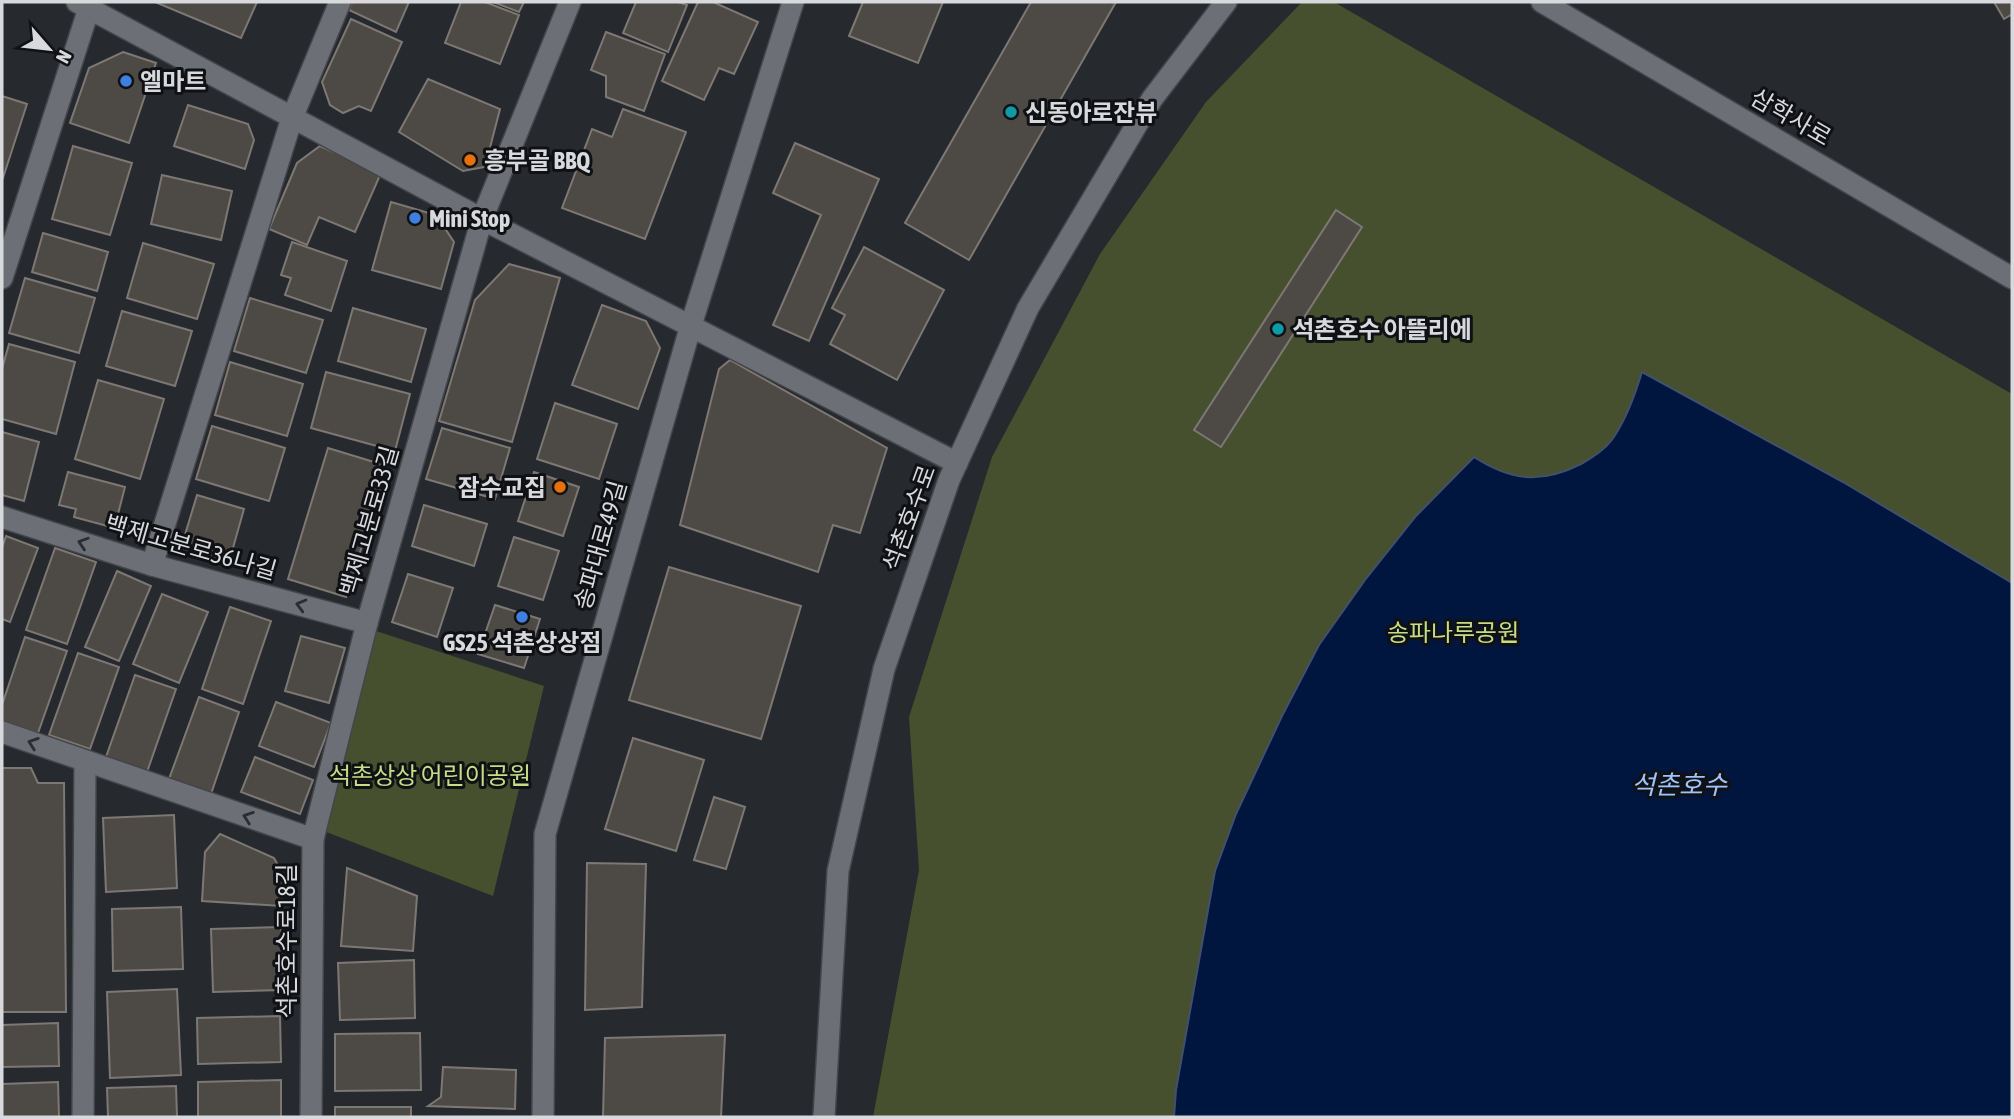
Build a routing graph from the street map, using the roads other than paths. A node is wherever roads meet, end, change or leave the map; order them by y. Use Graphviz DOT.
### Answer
graph roads {
  1 [pos="340,2"];
  2 [pos="570,2"];
  3 [pos="793,2"];
  4 [pos="1226,2"];
  5 [pos="1542,2"];
  6 [pos="86,4"];
  7 [pos="292,118"];
  8 [pos="482,219"];
  9 [pos="2,278"];
  10 [pos="2012,278"];
  11 [pos="691,325"];
  12 [pos="957,463"];
  13 [pos="2,517"];
  14 [pos="152,565"];
  15 [pos="367,623"];
  16 [pos="2,732"];
  17 [pos="85,761"];
  18 [pos="313,839"];
  19 [pos="83,1117"];
  20 [pos="311,1117"];
  21 [pos="543,1117"];
  22 [pos="824,1117"];
  1 -- 7 [label="street"];
  2 -- 8 [label="street, 백제고분로33길"];
  3 -- 11 [label="street, 송파대로49길"];
  4 -- 12 [label="street, 석촌호수로"];
  5 -- 10 [label="street, 삼학사로"];
  6 -- 7 [label="street"];
  6 -- 9 [label="street"];
  7 -- 8 [label="street"];
  7 -- 14 [label="street"];
  8 -- 11 [label="street"];
  8 -- 15 [label="street, 백제고분로33길"];
  11 -- 12 [label="street"];
  11 -- 21 [label="street, 송파대로49길"];
  12 -- 22 [label="street, 석촌호수로"];
  14 -- 13 [label="street, 백제고분로36나길, one-way"];
  15 -- 14 [label="street, 백제고분로36나길, one-way"];
  15 -- 18 [label="street, 백제고분로33길"];
  17 -- 16 [label="street, 석촌호수로18길, one-way"];
  18 -- 17 [label="street, 석촌호수로18길, one-way"];
  17 -- 19 [label="street"];
  18 -- 20 [label="street, 석촌호수로18길"];
}
